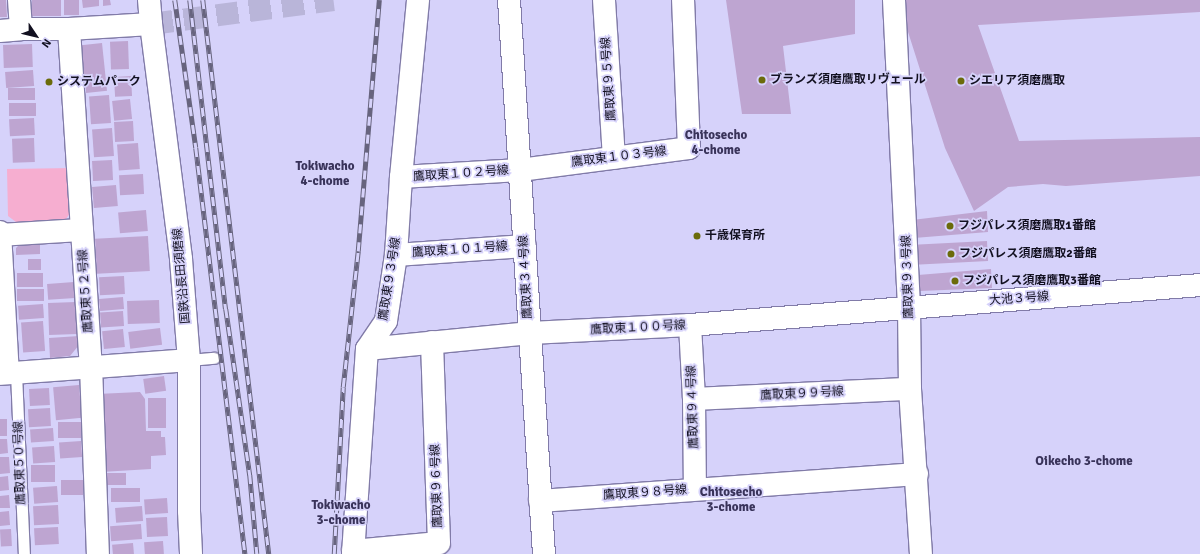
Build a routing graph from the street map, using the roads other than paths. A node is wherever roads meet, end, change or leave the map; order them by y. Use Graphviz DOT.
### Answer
graph roads {
  1 [pos="19,0"];
  2 [pos="149,0"];
  3 [pos="418,0"];
  4 [pos="509,0"];
  5 [pos="604,0"];
  6 [pos="683,0"];
  7 [pos="894,0"];
  8 [pos="151,24"];
  9 [pos="69,29"];
  10 [pos="11,30"];
  11 [pos="614,158"];
  12 [pos="520,170"];
  13 [pos="401,177"];
  14 [pos="82,230"];
  15 [pos="0,234"];
  16 [pos="525,246"];
  17 [pos="396,255"];
  18 [pos="1200,285"];
  19 [pos="909,307"];
  20 [pos="690,325"];
  21 [pos="530,334"];
  22 [pos="432,342"];
  23 [pos="363,349"];
  24 [pos="214,358"];
  25 [pos="189,360"];
  26 [pos="91,366"];
  27 [pos="8,373"];
  28 [pos="910,389"];
  29 [pos="694,399"];
  30 [pos="917,474"];
  31 [pos="695,489"];
  32 [pos="540,501"];
  33 [pos="354,552"];
  34 [pos="24,554"];
  35 [pos="98,554"];
  36 [pos="191,554"];
  37 [pos="544,554"];
  38 [pos="921,554"];
  1 -- 10 [label="street"];
  2 -- 8 [label="street, 国鉄沿長田須磨線"];
  3 -- 13 [label="street, 鷹取東９３号線"];
  4 -- 12 [label="street, 鷹取東３４号線"];
  5 -- 11 [label="street, 鷹取東９５号線"];
  6 -- 11 [label="street, 鷹取東１０３号線"];
  7 -- 19 [label="street, 鷹取東９３号線"];
  8 -- 9 [label="street"];
  8 -- 25 [label="street, 国鉄沿長田須磨線"];
  9 -- 10 [label="street"];
  9 -- 14 [label="street, 鷹取東５２号線"];
  11 -- 12 [label="street, 鷹取東１０３号線"];
  12 -- 13 [label="street, 鷹取東１０２号線"];
  12 -- 16 [label="street, 鷹取東３４号線"];
  13 -- 17 [label="street, 鷹取東９３号線"];
  14 -- 15 [label="street"];
  14 -- 26 [label="street, 鷹取東５２号線"];
  15 -- 27 [label="street"];
  16 -- 17 [label="street, 鷹取東１０１号線"];
  16 -- 21 [label="street, 鷹取東３４号線"];
  17 -- 23 [label="street, 鷹取東９３号線"];
  18 -- 19 [label="street, 大池３号線"];
  19 -- 20 [label="street, 鷹取東１００号線"];
  19 -- 28 [label="street, 鷹取東９３号線"];
  20 -- 21 [label="street, 鷹取東１００号線"];
  20 -- 29 [label="street, 鷹取東９４号線"];
  21 -- 22 [label="street, 鷹取東１００号線"];
  21 -- 32 [label="street, 鷹取東３４号線"];
  22 -- 23 [label="street, 鷹取東１００号線"];
  22 -- 33 [label="street, 鷹取東９６号線"];
  23 -- 33 [label="street"];
  24 -- 25 [label="lane"];
  25 -- 26 [label="street"];
  25 -- 36 [label="street, 国鉄沿長田須磨線"];
  26 -- 27 [label="street"];
  26 -- 35 [label="street, 鷹取東５２号線"];
  27 -- 34 [label="lane, 鷹取東５０号線"];
  28 -- 29 [label="street, 鷹取東９９号線"];
  28 -- 30 [label="street, 鷹取東９３号線"];
  29 -- 31 [label="street, 鷹取東９４号線"];
  30 -- 31 [label="street, 鷹取東９８号線"];
  30 -- 38 [label="street, 鷹取東９３号線"];
  31 -- 32 [label="street, 鷹取東９８号線"];
  32 -- 37 [label="street, 鷹取東３４号線"];
}
